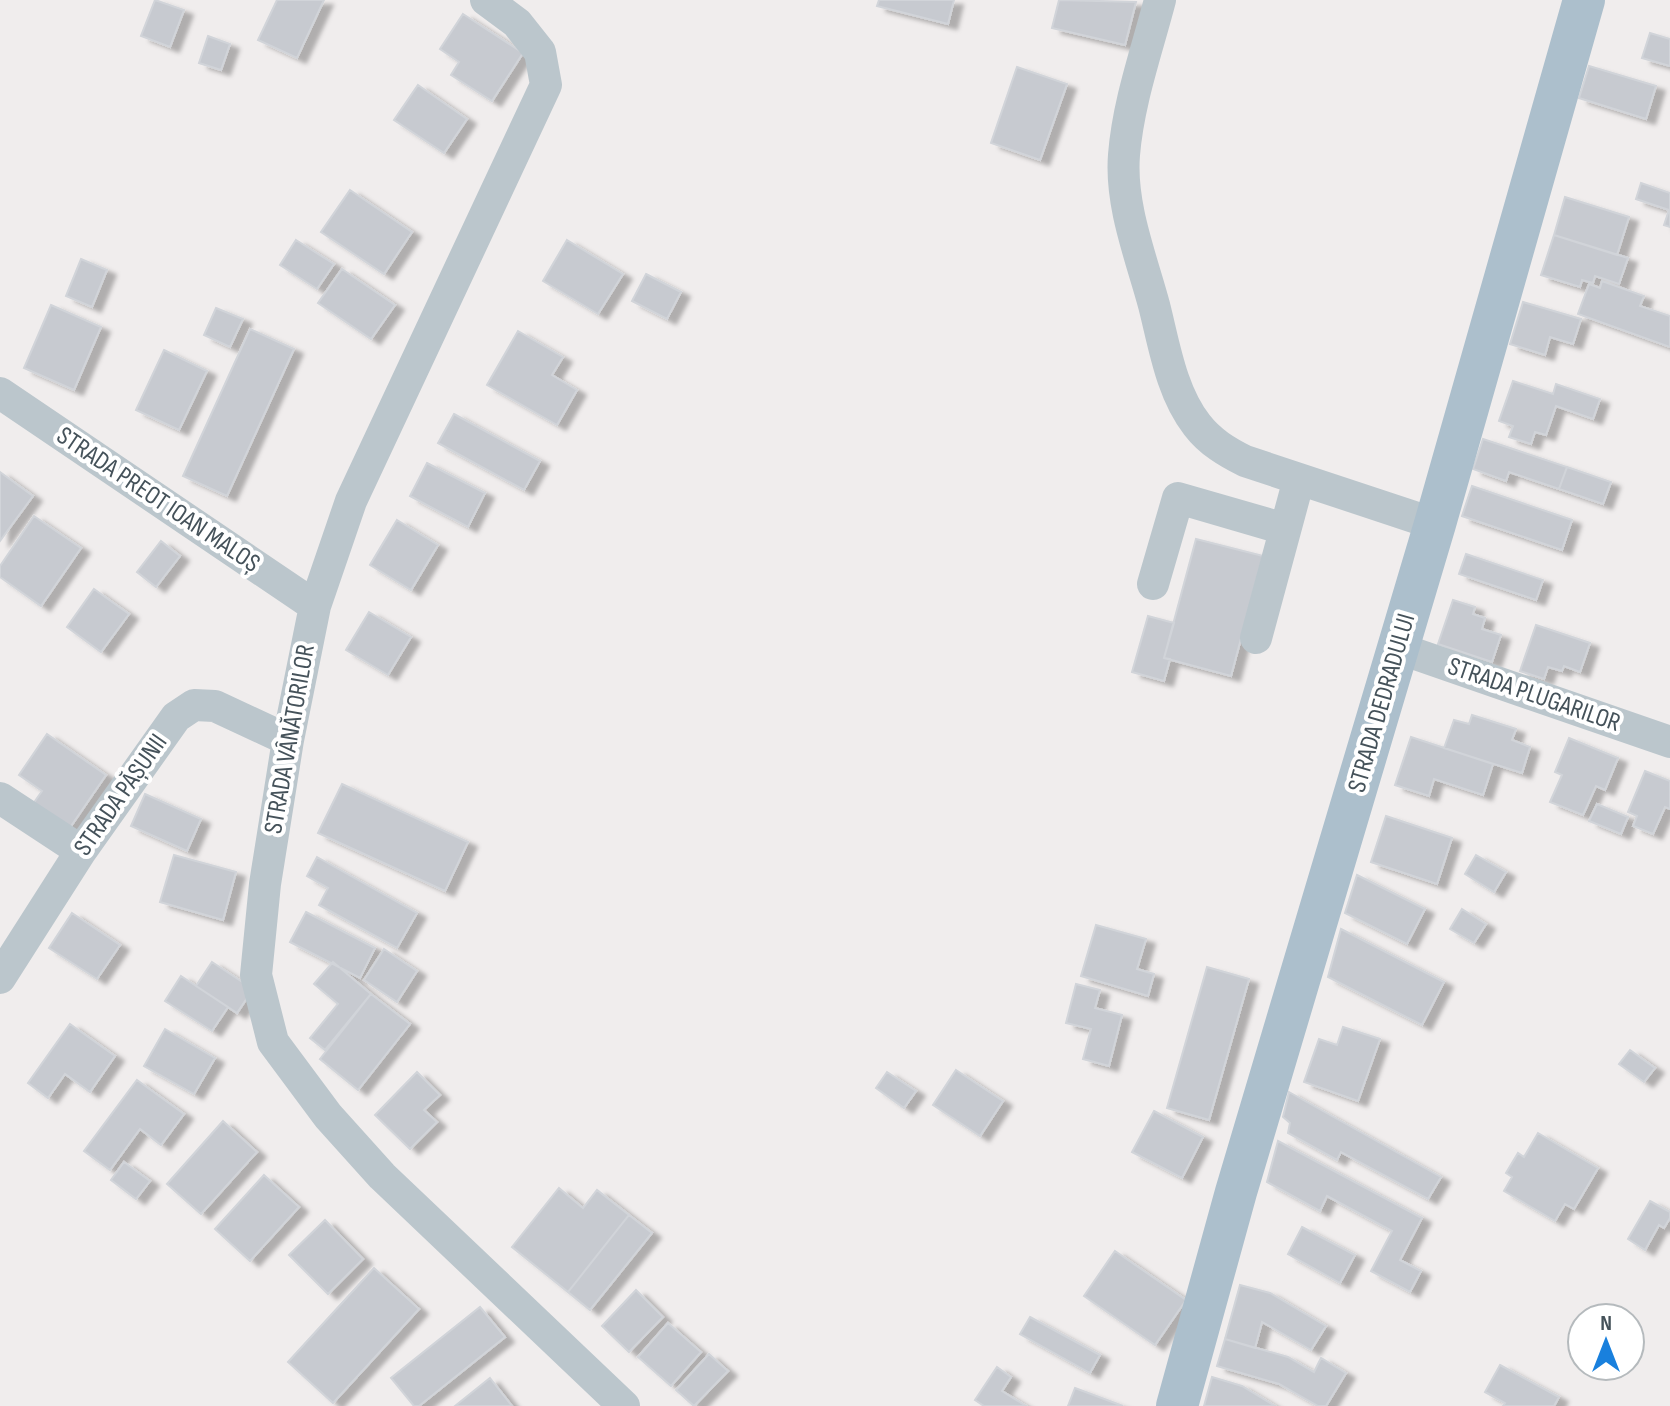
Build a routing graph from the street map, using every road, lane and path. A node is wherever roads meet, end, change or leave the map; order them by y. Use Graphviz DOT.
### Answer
graph roads {
  1 [pos="486,0"];
  2 [pos="1160,0"];
  3 [pos="1584,0"];
  4 [pos="0,393"];
  5 [pos="1299,479"];
  6 [pos="1435,524"];
  7 [pos="1285,529"];
  8 [pos="1153,584"];
  9 [pos="315,606"];
  10 [pos="1256,638"];
  11 [pos="1398,648"];
  12 [pos="288,740"];
  13 [pos="1670,742"];
  14 [pos="0,798"];
  15 [pos="81,851"];
  16 [pos="0,978"];
  17 [pos="624,1406"];
  18 [pos="1177,1406"];
  1 -- 9 [label="street, STRADA VÂNĂTORILOR"];
  2 -- 5 [label="street"];
  3 -- 6 [label="main road, STRADA DEDRADULUI"];
  4 -- 9 [label="street, STRADA PREOT IOAN MALOȘ"];
  5 -- 6 [label="street"];
  5 -- 7 [label="street"];
  6 -- 11 [label="main road, STRADA DEDRADULUI"];
  7 -- 8 [label="street"];
  7 -- 10 [label="street"];
  9 -- 12 [label="street, STRADA VÂNĂTORILOR"];
  11 -- 13 [label="street, STRADA PLUGARILOR"];
  11 -- 18 [label="main road, STRADA DEDRADULUI"];
  12 -- 15 [label="street, STRADA PĂȘUNII"];
  12 -- 17 [label="street, STRADA VÂNĂTORILOR"];
  14 -- 15 [label="street"];
  15 -- 16 [label="street, STRADA PĂȘUNII"];
}
